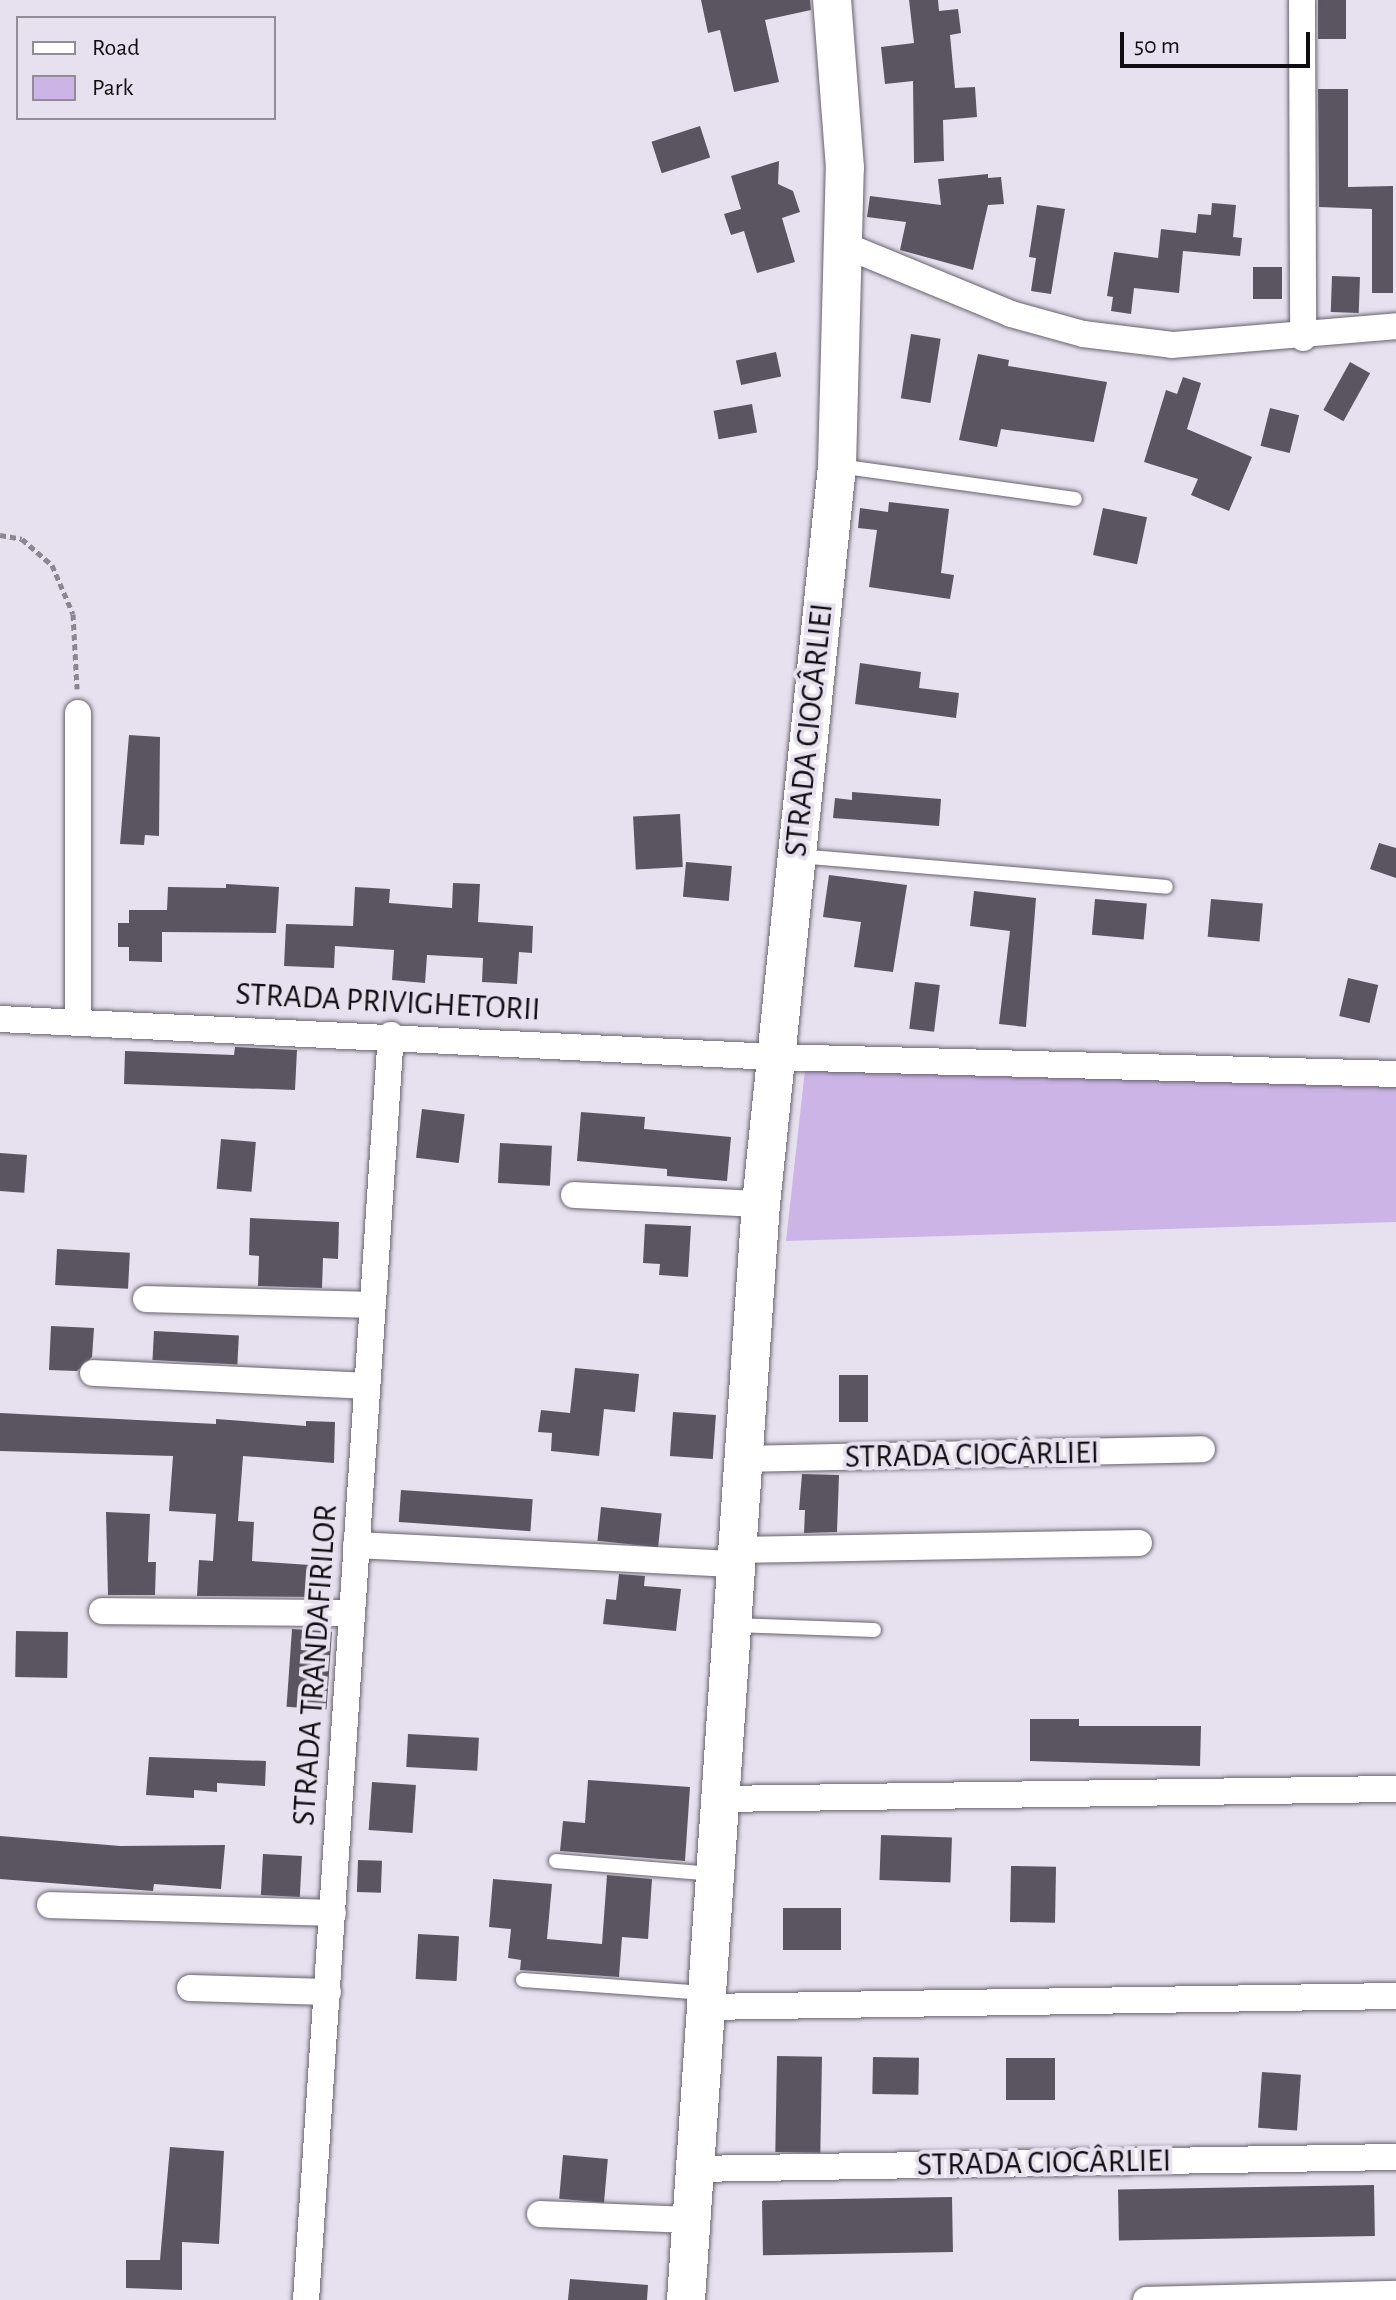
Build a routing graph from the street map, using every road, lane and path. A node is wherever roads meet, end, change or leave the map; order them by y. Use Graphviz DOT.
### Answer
graph roads {
  1 [pos="832,0"];
  2 [pos="1302,0"];
  3 [pos="844,245"];
  4 [pos="1396,326"];
  5 [pos="1303,338"];
  6 [pos="837,466"];
  7 [pos="1075,499"];
  8 [pos="0,535"];
  9 [pos="78,713"];
  10 [pos="795,856"];
  11 [pos="1166,887"];
  12 [pos="0,1019"];
  13 [pos="78,1022"];
  14 [pos="391,1035"];
  15 [pos="773,1057"];
  16 [pos="1396,1074"];
  17 [pos="574,1195"];
  18 [pos="761,1204"];
  19 [pos="146,1299"];
  20 [pos="372,1305"];
  21 [pos="93,1373"];
  22 [pos="367,1386"];
  23 [pos="1202,1449"];
  24 [pos="742,1459"];
  25 [pos="1139,1543"];
  26 [pos="356,1545"];
  27 [pos="734,1557"];
  28 [pos="102,1611"];
  29 [pos="352,1613"];
  30 [pos="730,1625"];
  31 [pos="874,1630"];
  32 [pos="1396,1789"];
  33 [pos="719,1799"];
  34 [pos="556,1861"];
  35 [pos="714,1874"];
  36 [pos="50,1905"];
  37 [pos="333,1913"];
  38 [pos="523,1980"];
  39 [pos="190,1988"];
  40 [pos="328,1992"];
  41 [pos="1396,1996"];
  42 [pos="705,2000"];
  43 [pos="1396,2157"];
  44 [pos="693,2169"];
  45 [pos="540,2214"];
  46 [pos="690,2220"];
  47 [pos="1396,2294"];
  48 [pos="306,2300"];
  49 [pos="686,2300"];
  50 [pos="1146,2300"];
  1 -- 3 [label="street, STRADA CIOCÂRLIEI"];
  2 -- 5 [label="street"];
  3 -- 5 [label="street"];
  3 -- 6 [label="street, STRADA CIOCÂRLIEI"];
  4 -- 5 [label="street"];
  6 -- 7 [label="lane"];
  6 -- 10 [label="street, STRADA CIOCÂRLIEI"];
  8 -- 9 [label="path"];
  9 -- 13 [label="street"];
  10 -- 11 [label="lane"];
  10 -- 15 [label="street, STRADA CIOCÂRLIEI"];
  12 -- 13 [label="street, STRADA PRIVIGHETORII"];
  13 -- 14 [label="street, STRADA PRIVIGHETORII"];
  14 -- 15 [label="street, STRADA PRIVIGHETORII"];
  14 -- 20 [label="street, STRADA TRANDAFIRILOR"];
  15 -- 16 [label="street, STRADA PRIVIGHETORII"];
  15 -- 18 [label="street, STRADA CIOCÂRLIEI"];
  17 -- 18 [label="street"];
  18 -- 24 [label="street, STRADA CIOCÂRLIEI"];
  19 -- 20 [label="street"];
  20 -- 22 [label="street, STRADA TRANDAFIRILOR"];
  21 -- 22 [label="street"];
  22 -- 26 [label="street, STRADA TRANDAFIRILOR"];
  23 -- 24 [label="street, STRADA CIOCÂRLIEI"];
  24 -- 27 [label="street, STRADA CIOCÂRLIEI"];
  25 -- 27 [label="street"];
  26 -- 27 [label="street"];
  26 -- 29 [label="street, STRADA TRANDAFIRILOR"];
  27 -- 30 [label="street, STRADA CIOCÂRLIEI"];
  28 -- 29 [label="street"];
  29 -- 37 [label="street, STRADA TRANDAFIRILOR"];
  30 -- 31 [label="lane"];
  30 -- 33 [label="street, STRADA CIOCÂRLIEI"];
  32 -- 33 [label="street"];
  33 -- 35 [label="street, STRADA CIOCÂRLIEI"];
  34 -- 35 [label="lane"];
  35 -- 42 [label="street, STRADA CIOCÂRLIEI"];
  36 -- 37 [label="street"];
  37 -- 40 [label="street, STRADA TRANDAFIRILOR"];
  38 -- 42 [label="lane"];
  39 -- 40 [label="street"];
  40 -- 48 [label="street, STRADA TRANDAFIRILOR"];
  41 -- 42 [label="street"];
  42 -- 44 [label="street, STRADA CIOCÂRLIEI"];
  43 -- 44 [label="street, STRADA CIOCÂRLIEI"];
  44 -- 46 [label="street, STRADA CIOCÂRLIEI"];
  45 -- 46 [label="street"];
  46 -- 49 [label="street, STRADA CIOCÂRLIEI"];
  47 -- 50 [label="street"];
}
